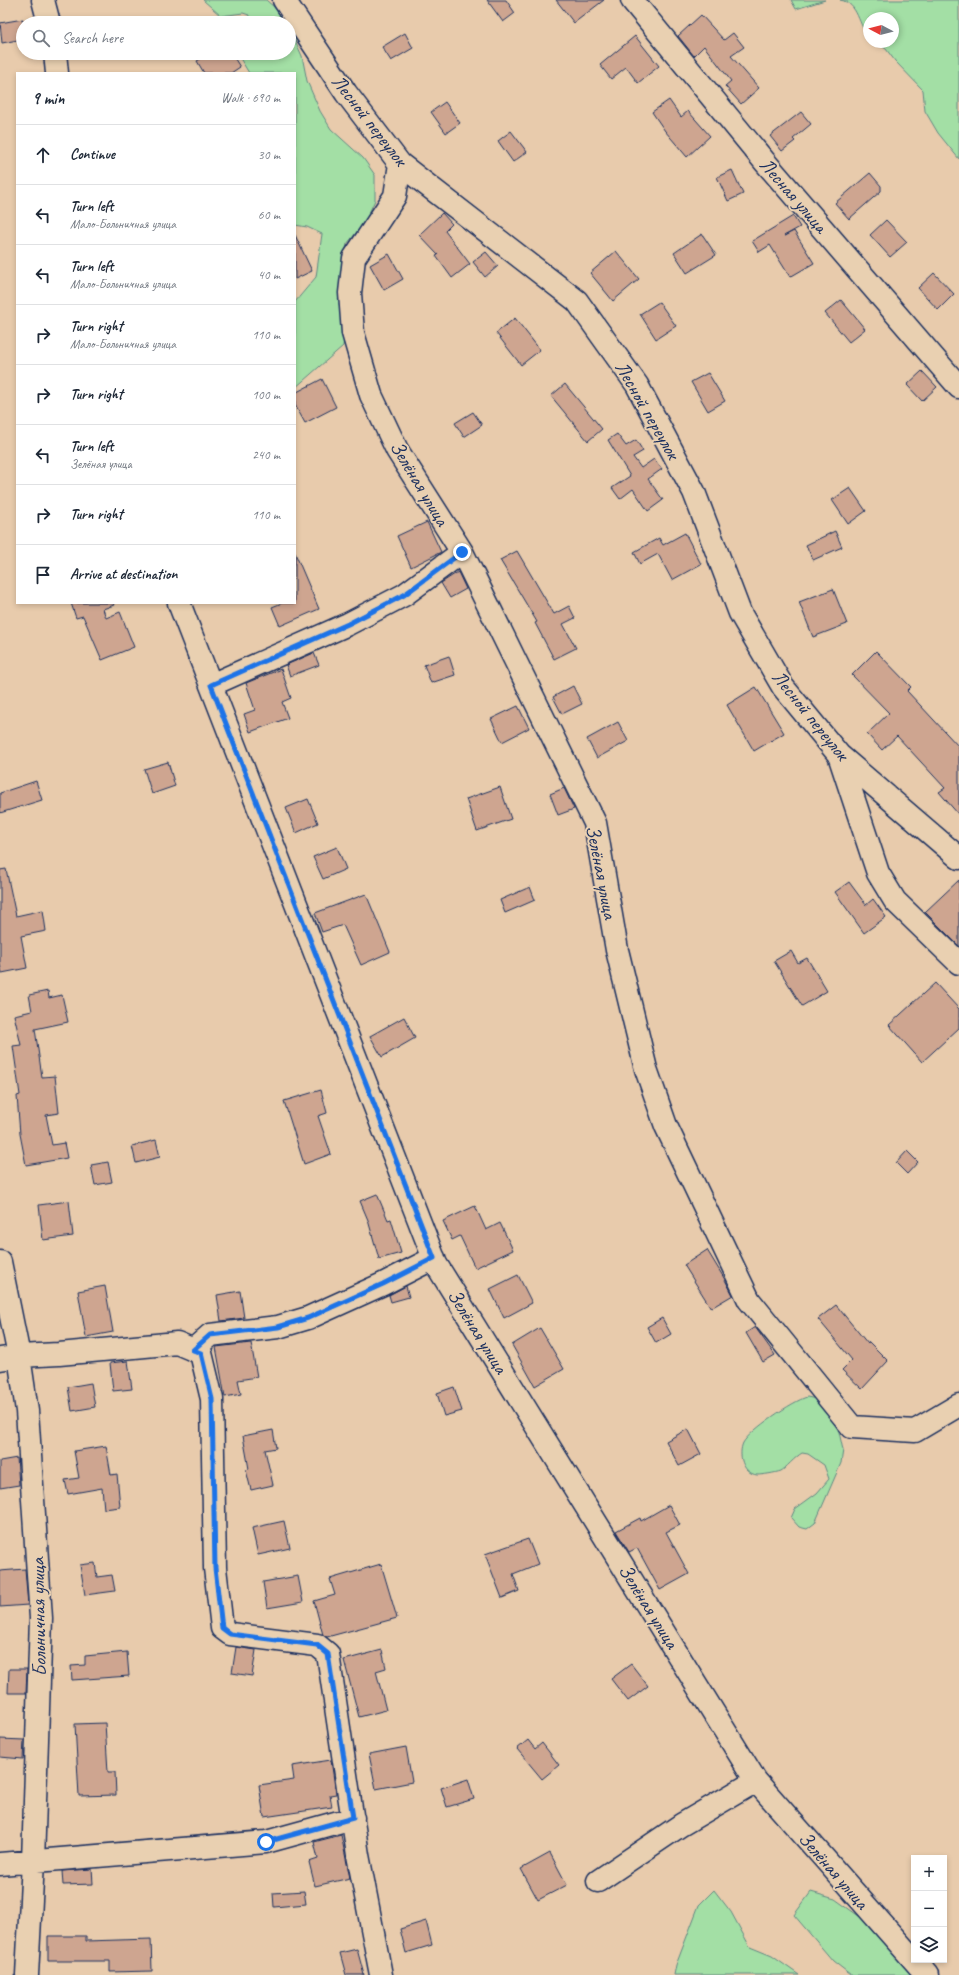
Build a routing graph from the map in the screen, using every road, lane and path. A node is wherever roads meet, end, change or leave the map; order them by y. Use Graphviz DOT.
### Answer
graph roads {
  1 [pos="43,0"];
  2 [pos="284,0"];
  3 [pos="632,0"];
  4 [pos="47,16"];
  5 [pos="295,16"];
  6 [pos="296,18"];
  7 [pos="56,60"];
  8 [pos="57,72"];
  9 [pos="400,164"];
  10 [pos="959,387"];
  11 [pos="462,552"];
  12 [pos="179,604"];
  13 [pos="211,685"];
  14 [pos="839,755"];
  15 [pos="959,858"];
  16 [pos="959,963"];
  17 [pos="434,1258"];
  18 [pos="0,1262"];
  19 [pos="193,1350"];
  20 [pos="9,1357"];
  21 [pos="959,1405"];
  22 [pos="756,1781"];
  23 [pos="353,1818"];
  24 [pos="33,1862"];
  25 [pos="0,1864"];
  26 [pos="598,1881"];
  27 [pos="27,1975"];
  28 [pos="382,1975"];
  29 [pos="927,1975"];
  1 -- 4 [label="street"];
  2 -- 5 [label="street, Лесной переулок"];
  3 -- 10 [label="street, Лесная улица"];
  6 -- 9 [label="street, Лесной переулок"];
  7 -- 8 [label="street"];
  9 -- 11 [label="street, Зелёная улица"];
  9 -- 14 [label="street, Лесной переулок"];
  11 -- 13 [label="street"];
  11 -- 21 [label="street, Зелёная улица"];
  12 -- 13 [label="street, Зелёная улица"];
  13 -- 17 [label="street, Зелёная улица"];
  14 -- 15 [label="street, Лесной переулок"];
  14 -- 16 [label="street"];
  17 -- 19 [label="street"];
  17 -- 22 [label="street, Зелёная улица"];
  18 -- 20 [label="street, Больничная улица"];
  19 -- 20 [label="street"];
  19 -- 23 [label="street"];
  20 -- 24 [label="street, Больничная улица"];
  22 -- 26 [label="street"];
  22 -- 29 [label="street, Зелёная улица"];
  23 -- 24 [label="street"];
  23 -- 28 [label="street"];
  24 -- 25 [label="street"];
  24 -- 27 [label="street, Больничная улица"];
}
